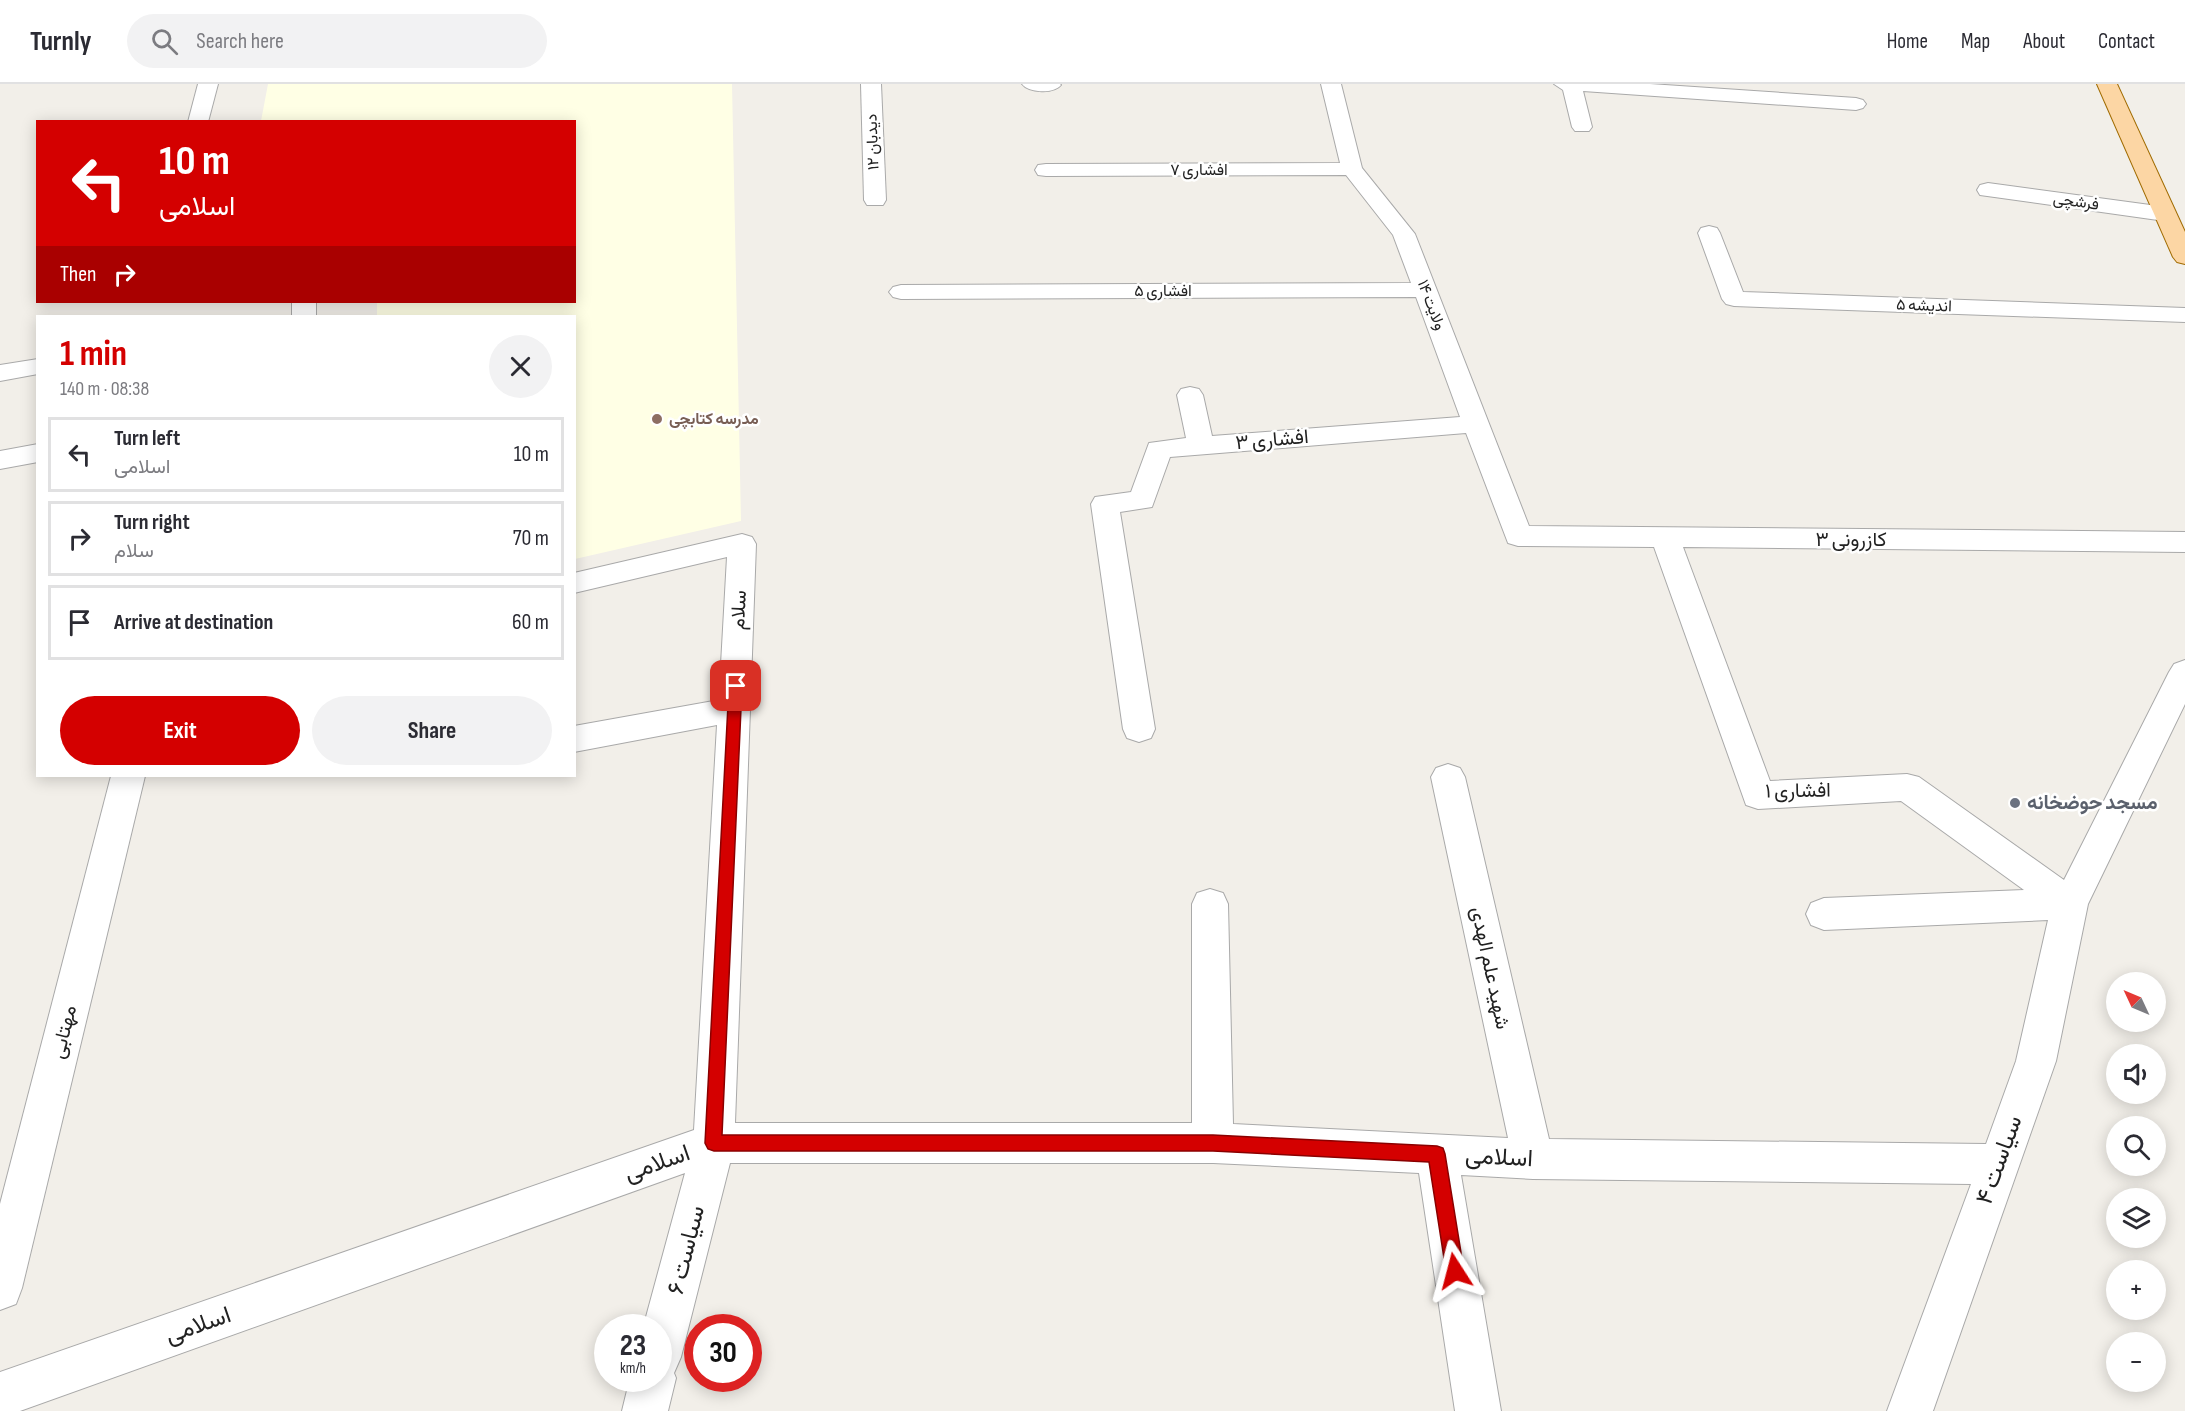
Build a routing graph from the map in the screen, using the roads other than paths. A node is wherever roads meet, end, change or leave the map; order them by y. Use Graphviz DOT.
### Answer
graph roads {
  1 [pos="208,84"];
  2 [pos="871,84"];
  3 [pos="1032,84"];
  4 [pos="1331,84"];
  5 [pos="1564,84"];
  6 [pos="1571,84"];
  7 [pos="2106,84"];
  8 [pos="2126,84"];
  9 [pos="1051,85"];
  10 [pos="1856,104"];
  11 [pos="199,120"];
  12 [pos="1582,127"];
  13 [pos="1352,169"];
  14 [pos="1047,170"];
  15 [pos="1988,190"];
  16 [pos="875,200"];
  17 [pos="2175,211"];
  18 [pos="1709,233"];
  19 [pos="2185,257"];
  20 [pos="1425,290"];
  21 [pos="901,292"];
  22 [pos="2185,315"];
  23 [pos="36,366"];
  24 [pos="0,373"];
  25 [pos="1190,395"];
  26 [pos="1476,424"];
  27 [pos="1201,446"];
  28 [pos="36,453"];
  29 [pos="0,460"];
  30 [pos="1518,536"];
  31 [pos="1666,539"];
  32 [pos="2185,542"];
  33 [pos="576,583"];
  34 [pos="2185,672"];
  35 [pos="735,709"];
  36 [pos="1139,729"];
  37 [pos="576,739"];
  38 [pos="128,777"];
  39 [pos="1448,777"];
  40 [pos="1210,904"];
  41 [pos="2070,904"];
  42 [pos="1824,914"];
  43 [pos="714,1143"];
  44 [pos="1213,1143"];
  45 [pos="1437,1154"];
  46 [pos="1533,1159"];
  47 [pos="1997,1164"];
  48 [pos="0,1288"];
  49 [pos="669,1314"];
  50 [pos="650,1392"];
  51 [pos="0,1395"];
  52 [pos="645,1411"];
  53 [pos="1478,1411"];
  54 [pos="1910,1411"];
  1 -- 11 [label="street"];
  2 -- 16 [label="street, دیدبان ۱۲"];
  3 -- 9 [label="street"];
  4 -- 13 [label="street, ولایت ۱۴"];
  5 -- 6 [label="street"];
  6 -- 10 [label="street"];
  6 -- 12 [label="street"];
  7 -- 17 [label="main road"];
  8 -- 17 [label="main road"];
  13 -- 14 [label="street, افشاری ۷"];
  13 -- 20 [label="street, ولایت ۱۴"];
  15 -- 17 [label="street, فرشچی"];
  17 -- 19 [label="main road"];
  18 -- 22 [label="street, اندیشه ۵"];
  20 -- 21 [label="street, افشاری ۵"];
  20 -- 26 [label="street, ولایت ۱۴"];
  23 -- 24 [label="street"];
  25 -- 27 [label="street"];
  26 -- 27 [label="street, افشاری ۳"];
  26 -- 30 [label="street, ولایت ۱۴"];
  27 -- 36 [label="street, افشاری ۳"];
  28 -- 29 [label="street"];
  30 -- 31 [label="street, کازرونی ۳"];
  31 -- 32 [label="street, کازرونی ۳"];
  31 -- 41 [label="street, افشاری ۱"];
  33 -- 35 [label="street, سلام"];
  34 -- 41 [label="street, سیاست ۴"];
  35 -- 37 [label="street"];
  35 -- 43 [label="street, سلام"];
  38 -- 48 [label="street, مهتابی"];
  39 -- 46 [label="street, شهید علم الهدی"];
  40 -- 44 [label="street"];
  41 -- 42 [label="street"];
  41 -- 47 [label="street, سیاست ۴"];
  43 -- 44 [label="street, اسلامی"];
  43 -- 49 [label="street, سیاست ۶"];
  43 -- 51 [label="street, اسلامی"];
  44 -- 45 [label="street, اسلامی"];
  45 -- 46 [label="street, اسلامی"];
  45 -- 53 [label="street"];
  46 -- 47 [label="street, اسلامی"];
  47 -- 54 [label="street, سیاست ۴"];
  50 -- 52 [label="street"];
}
